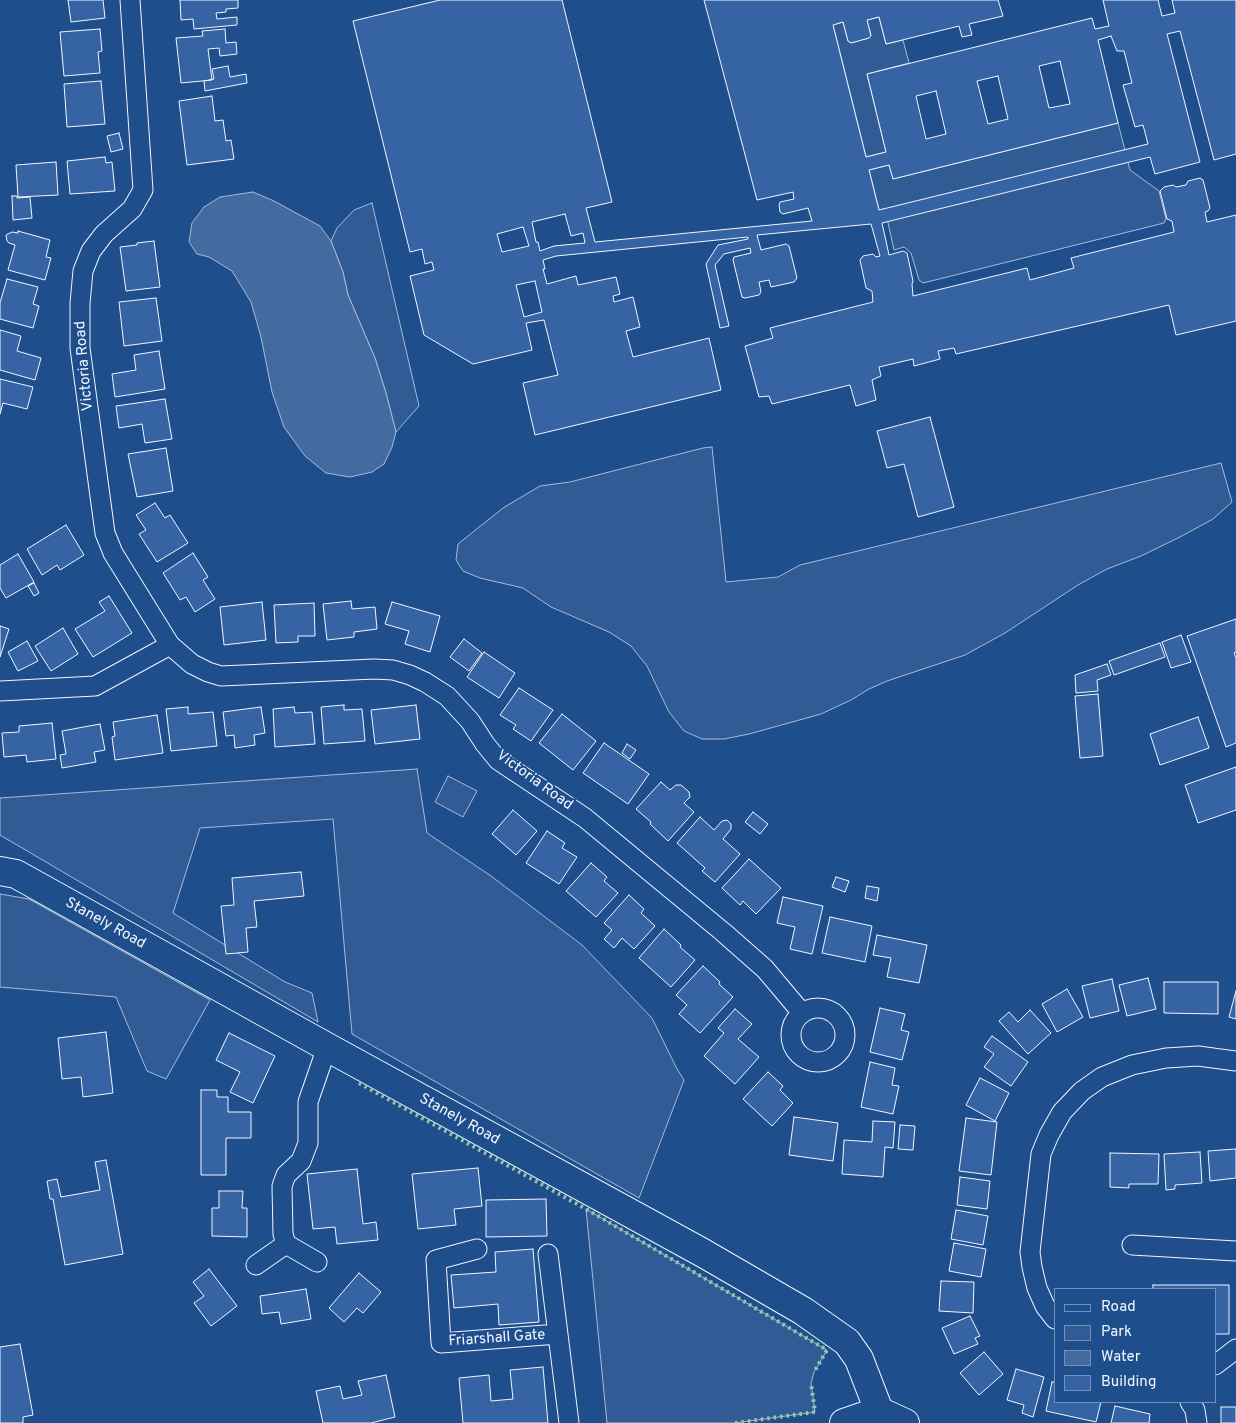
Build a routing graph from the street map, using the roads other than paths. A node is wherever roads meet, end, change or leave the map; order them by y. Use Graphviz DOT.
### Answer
graph roads {
  1 [pos="130,0"];
  2 [pos="170,646"];
  3 [pos="0,691"];
  4 [pos="0,871"];
  5 [pos="802,1014"];
  6 [pos="327,1047"];
  7 [pos="1236,1061"];
  8 [pos="286,1244"];
  9 [pos="1132,1245"];
  10 [pos="477,1249"];
  11 [pos="1236,1250"];
  12 [pos="548,1254"];
  13 [pos="317,1262"];
  14 [pos="256,1265"];
  15 [pos="1054,1318"];
  16 [pos="558,1334"];
  17 [pos="1236,1349"];
  18 [pos="1216,1364"];
  19 [pos="1190,1403"];
  20 [pos="879,1411"];
  21 [pos="569,1423"];
  22 [pos="844,1423"];
  23 [pos="905,1423"];
  24 [pos="1197,1423"];
  1 -- 2 [label="street, Victoria Road"];
  2 -- 3 [label="street"];
  2 -- 5 [label="street, Victoria Road"];
  4 -- 6 [label="street, Stanely Road"];
  6 -- 8 [label="street"];
  6 -- 20 [label="street, Stanely Road"];
  7 -- 15 [label="street"];
  8 -- 13 [label="street"];
  8 -- 14 [label="street"];
  9 -- 11 [label="street"];
  10 -- 16 [label="street, Friarshall Gate"];
  12 -- 16 [label="street, Friarshall Gate"];
  16 -- 21 [label="street, Friarshall Gate"];
  17 -- 18 [label="street"];
  19 -- 24 [label="street"];
  20 -- 22 [label="street"];
  20 -- 23 [label="street"];
}
